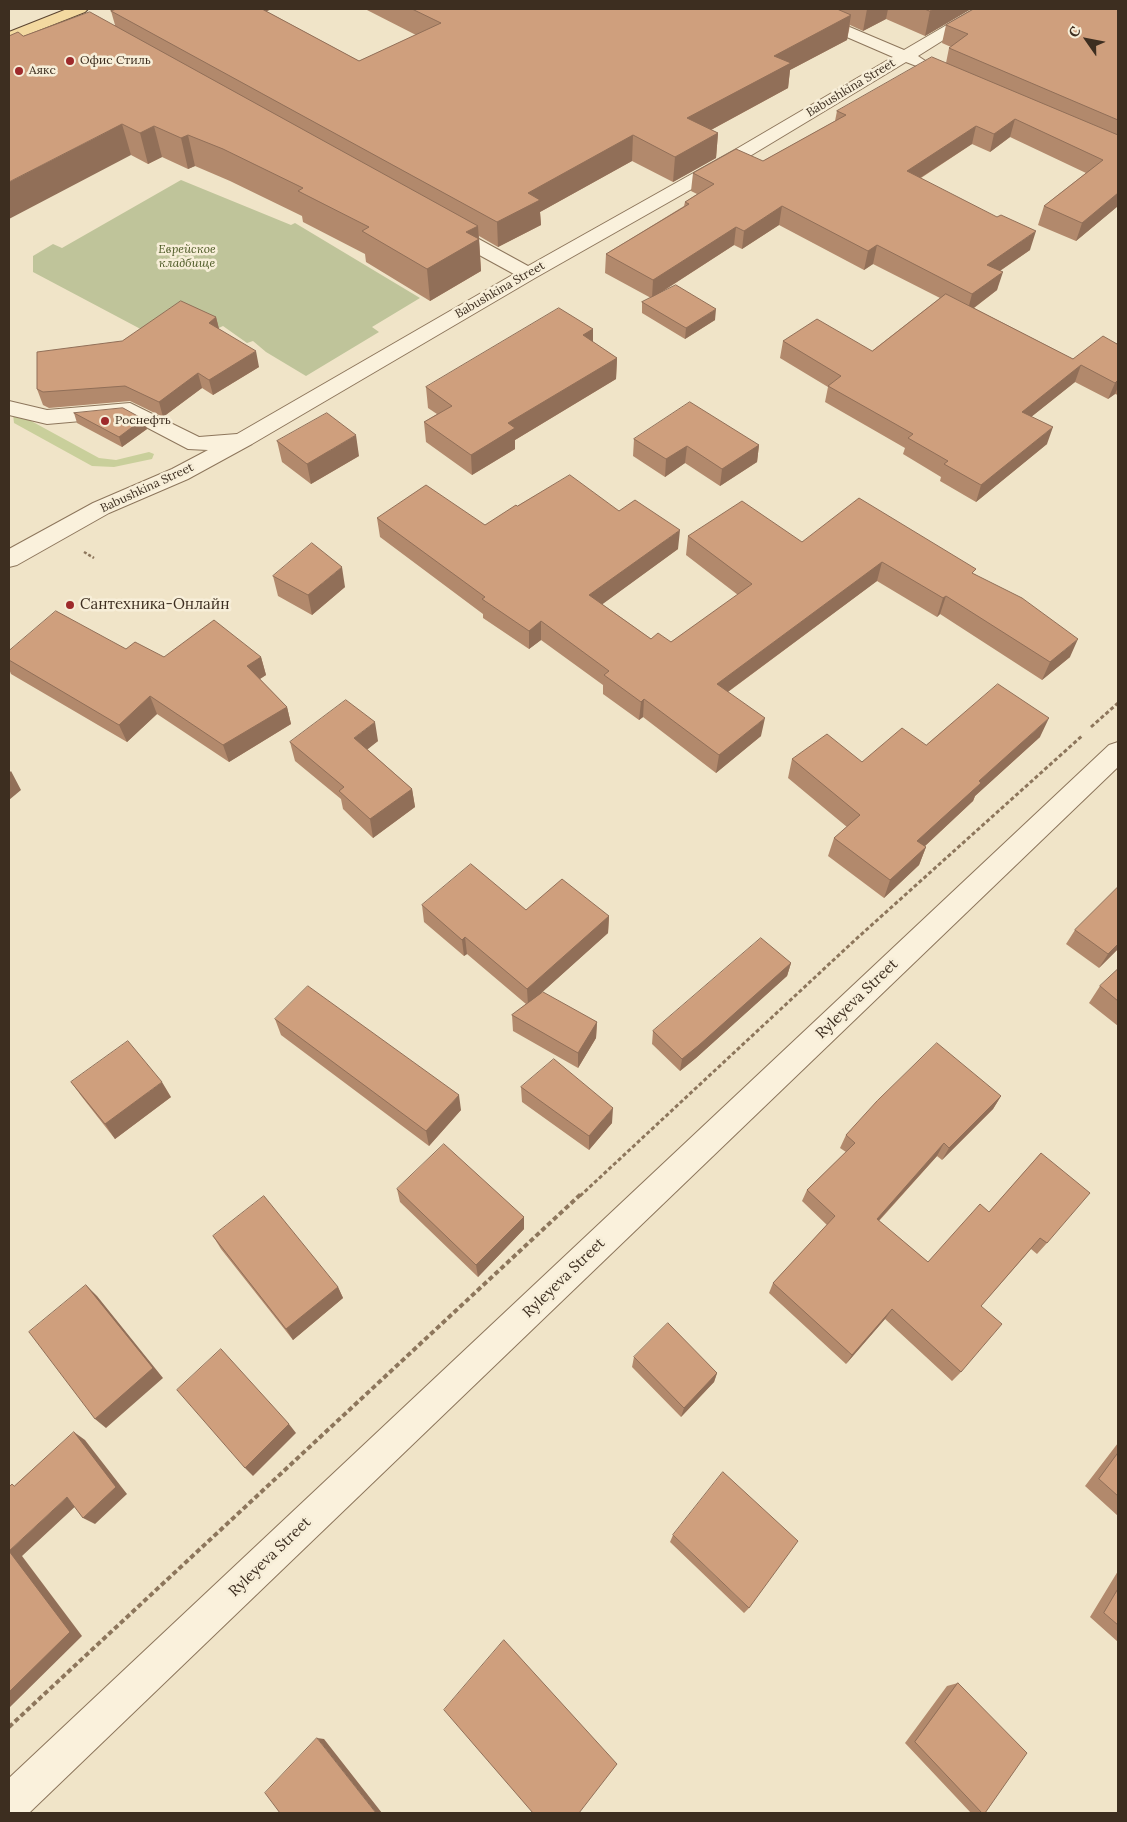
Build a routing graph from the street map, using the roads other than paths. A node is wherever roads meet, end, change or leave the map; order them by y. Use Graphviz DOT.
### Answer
graph roads {
  1 [pos="44,9"];
  2 [pos="794,9"];
  3 [pos="985,9"];
  4 [pos="75,16"];
  5 [pos="9,23"];
  6 [pos="9,38"];
  7 [pos="906,56"];
  8 [pos="934,68"];
  9 [pos="436,224"];
  10 [pos="528,274"];
  11 [pos="9,408"];
  12 [pos="244,439"];
  13 [pos="9,558"];
  14 [pos="1118,752"];
  15 [pos="9,1805"];
  1 -- 5 [label="main road"];
  2 -- 7 [label="street"];
  3 -- 7 [label="street, Babushkina Street"];
  4 -- 6 [label="main road"];
  7 -- 8 [label="street"];
  7 -- 10 [label="street, Babushkina Street"];
  9 -- 10 [label="street"];
  10 -- 12 [label="street, Babushkina Street"];
  11 -- 12 [label="street"];
  12 -- 13 [label="street, Babushkina Street"];
  14 -- 15 [label="street, Ryleyeva Street"];
}
